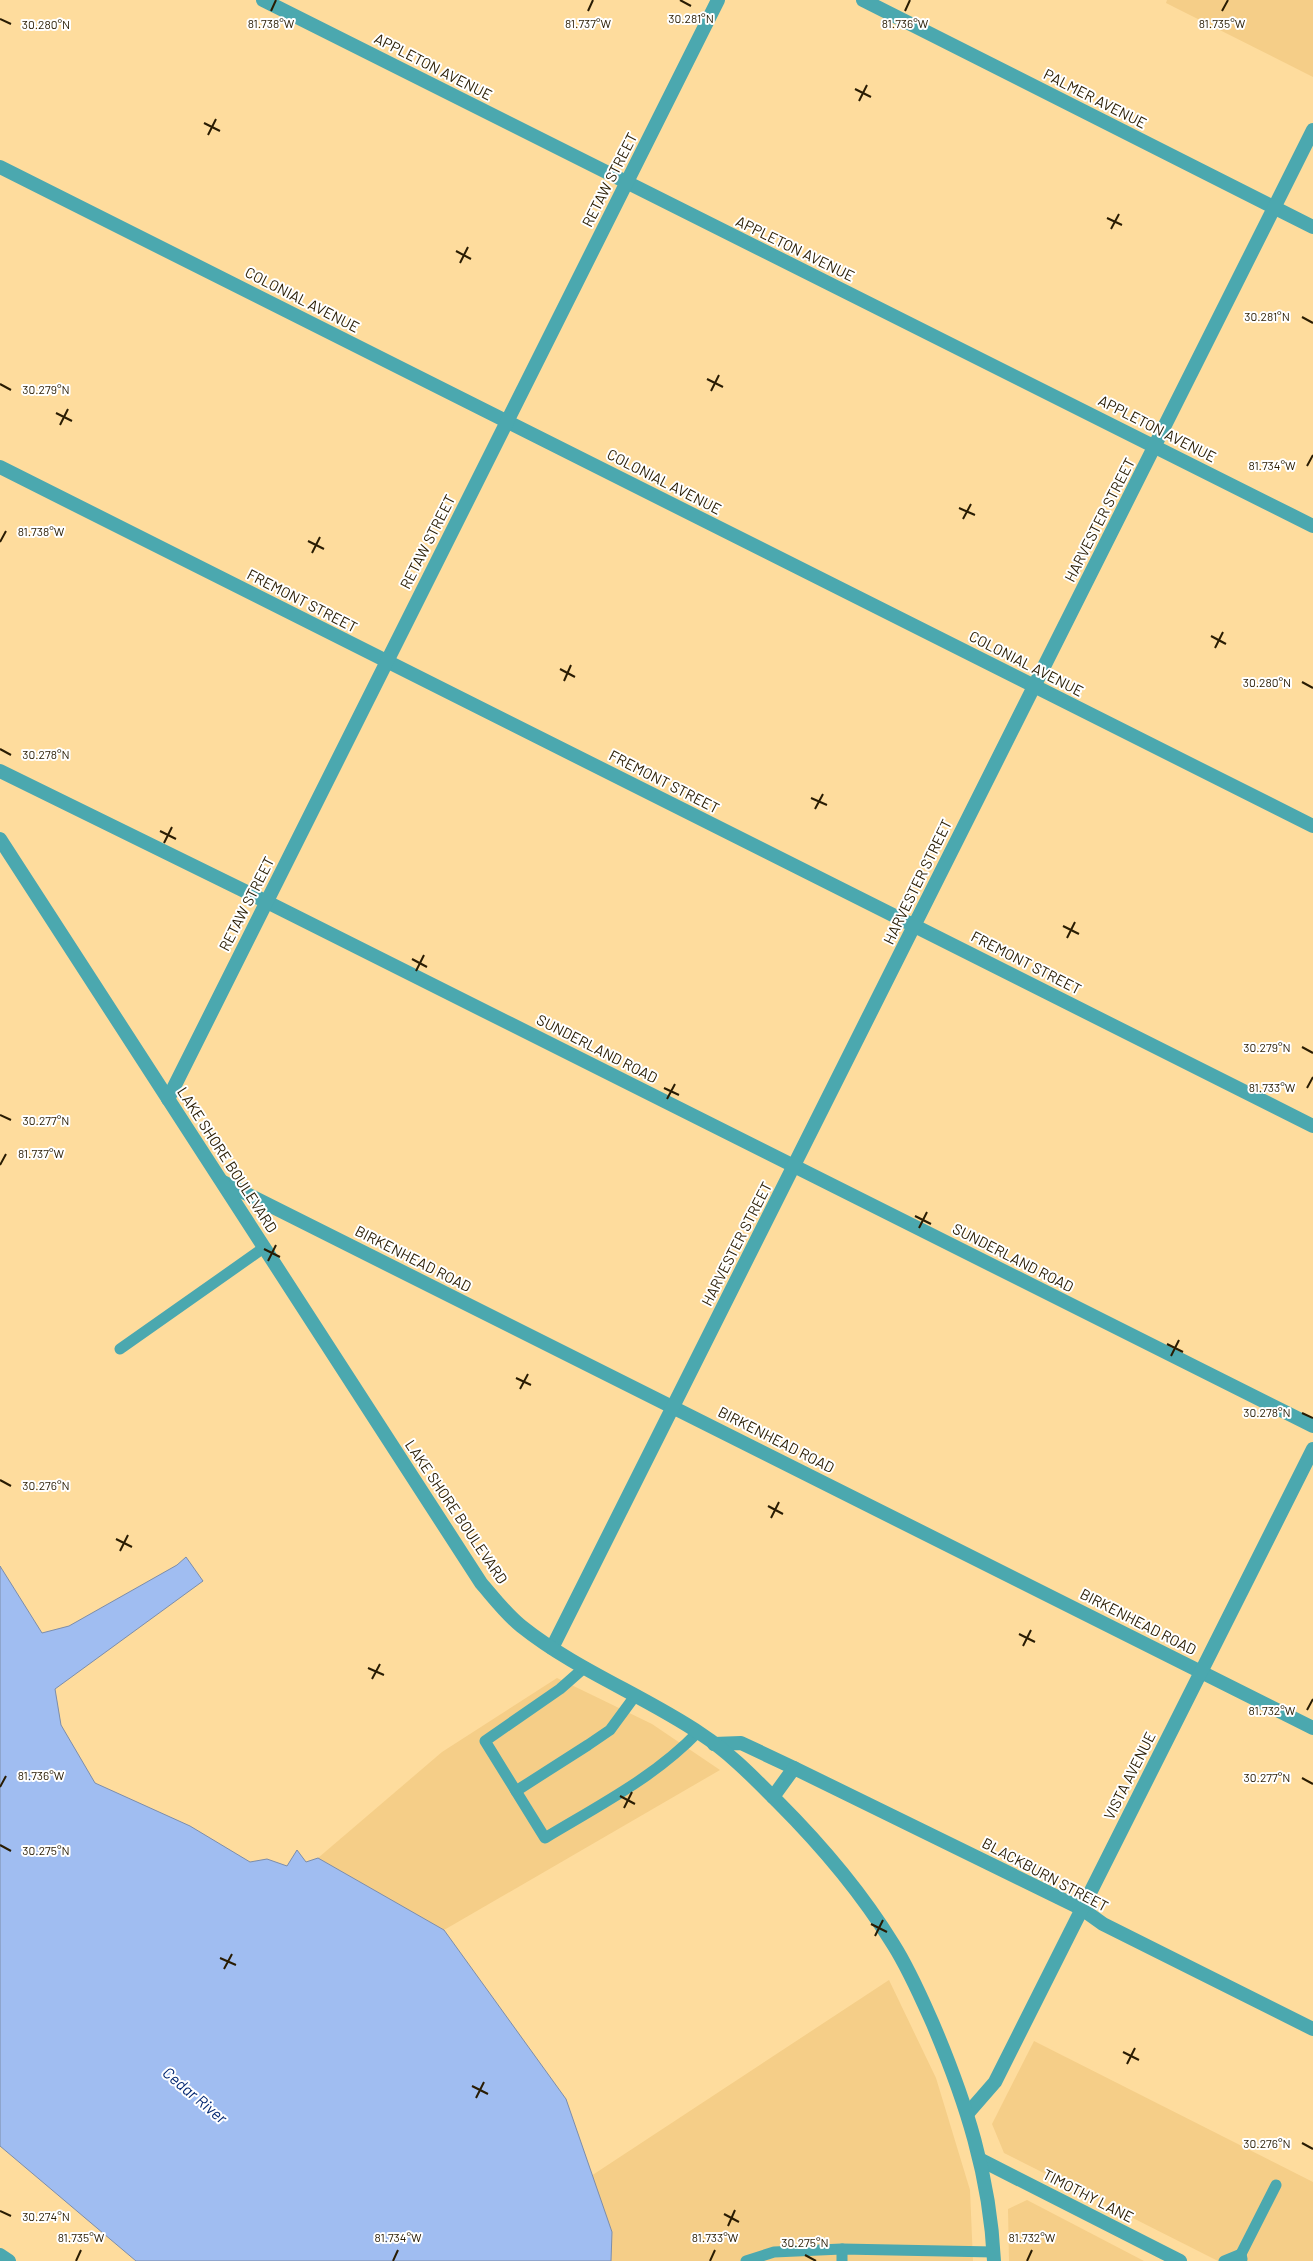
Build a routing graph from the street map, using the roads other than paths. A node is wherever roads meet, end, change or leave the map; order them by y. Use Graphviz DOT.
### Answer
graph roads {
  1 [pos="263,0"];
  2 [pos="718,0"];
  3 [pos="863,0"];
  4 [pos="1313,130"];
  5 [pos="0,167"];
  6 [pos="627,183"];
  7 [pos="1274,207"];
  8 [pos="1313,226"];
  9 [pos="507,421"];
  10 [pos="1155,446"];
  11 [pos="0,467"];
  12 [pos="1313,526"];
  13 [pos="387,662"];
  14 [pos="1035,687"];
  15 [pos="0,771"];
  16 [pos="1313,826"];
  17 [pos="0,839"];
  18 [pos="267,902"];
  19 [pos="914,926"];
  20 [pos="168,1099"];
  21 [pos="1313,1126"];
  22 [pos="794,1167"];
  23 [pos="223,1182"];
  24 [pos="265,1247"];
  25 [pos="120,1349"];
  26 [pos="673,1407"];
  27 [pos="1313,1426"];
  28 [pos="1313,1449"];
  29 [pos="552,1648"];
  30 [pos="585,1667"];
  31 [pos="1201,1671"];
  32 [pos="635,1696"];
  33 [pos="1313,1728"];
  34 [pos="698,1732"];
  35 [pos="714,1744"];
  36 [pos="794,1768"];
  37 [pos="516,1790"];
  38 [pos="773,1797"];
  39 [pos="1082,1909"];
  40 [pos="1313,2028"];
  41 [pos="968,2113"];
  42 [pos="981,2160"];
  43 [pos="1276,2185"];
  44 [pos="842,2255"];
  45 [pos="0,2256"];
  46 [pos="994,2256"];
  47 [pos="1242,2257"];
  48 [pos="9,2261"];
  49 [pos="746,2261"];
  50 [pos="1180,2261"];
  51 [pos="1224,2261"];
  1 -- 6 [label="street, APPLETON AVENUE"];
  2 -- 6 [label="street, RETAW STREET"];
  3 -- 7 [label="street, PALMER AVENUE"];
  4 -- 7 [label="street, HARVESTER STREET"];
  5 -- 9 [label="street, COLONIAL AVENUE"];
  6 -- 9 [label="street, RETAW STREET"];
  6 -- 10 [label="street, APPLETON AVENUE"];
  7 -- 8 [label="street, PALMER AVENUE"];
  7 -- 10 [label="street, HARVESTER STREET"];
  9 -- 13 [label="street, RETAW STREET"];
  9 -- 14 [label="street, COLONIAL AVENUE"];
  10 -- 12 [label="street, APPLETON AVENUE"];
  10 -- 14 [label="street, HARVESTER STREET"];
  11 -- 13 [label="street, FREMONT STREET"];
  13 -- 18 [label="street, RETAW STREET"];
  13 -- 19 [label="street, FREMONT STREET"];
  14 -- 16 [label="street, COLONIAL AVENUE"];
  14 -- 19 [label="street, HARVESTER STREET"];
  15 -- 18 [label="street, SUNDERLAND ROAD"];
  17 -- 20 [label="street, LAKE SHORE BOULEVARD"];
  18 -- 20 [label="street, RETAW STREET"];
  18 -- 22 [label="street, SUNDERLAND ROAD"];
  19 -- 21 [label="street, FREMONT STREET"];
  19 -- 22 [label="street, HARVESTER STREET"];
  20 -- 23 [label="street, LAKE SHORE BOULEVARD"];
  22 -- 26 [label="street, HARVESTER STREET"];
  22 -- 27 [label="street, SUNDERLAND ROAD"];
  23 -- 24 [label="street, LAKE SHORE BOULEVARD"];
  23 -- 26 [label="street, BIRKENHEAD ROAD"];
  24 -- 25 [label="lane"];
  24 -- 29 [label="street, LAKE SHORE BOULEVARD"];
  26 -- 29 [label="street, HARVESTER STREET"];
  26 -- 31 [label="street, BIRKENHEAD ROAD"];
  28 -- 31 [label="street, VISTA AVENUE"];
  29 -- 30 [label="street, LAKE SHORE BOULEVARD"];
  30 -- 32 [label="street, LAKE SHORE BOULEVARD"];
  30 -- 37 [label="lane"];
  31 -- 33 [label="street, BIRKENHEAD ROAD"];
  31 -- 39 [label="street, VISTA AVENUE"];
  32 -- 34 [label="street, LAKE SHORE BOULEVARD"];
  32 -- 37 [label="lane"];
  34 -- 35 [label="street, LAKE SHORE BOULEVARD"];
  34 -- 37 [label="lane"];
  35 -- 36 [label="street, BLACKBURN STREET"];
  35 -- 38 [label="street, LAKE SHORE BOULEVARD"];
  36 -- 38 [label="street"];
  36 -- 39 [label="street, BLACKBURN STREET"];
  38 -- 41 [label="street, LAKE SHORE BOULEVARD"];
  39 -- 40 [label="street, BLACKBURN STREET"];
  39 -- 41 [label="street, VISTA AVENUE"];
  41 -- 42 [label="street, LAKE SHORE BOULEVARD"];
  42 -- 46 [label="street, LAKE SHORE BOULEVARD"];
  42 -- 50 [label="street, TIMOTHY LANE"];
  43 -- 47 [label="lane"];
  44 -- 46 [label="lane"];
  44 -- 49 [label="lane"];
  45 -- 48 [label="street"];
  47 -- 51 [label="lane"];
}
